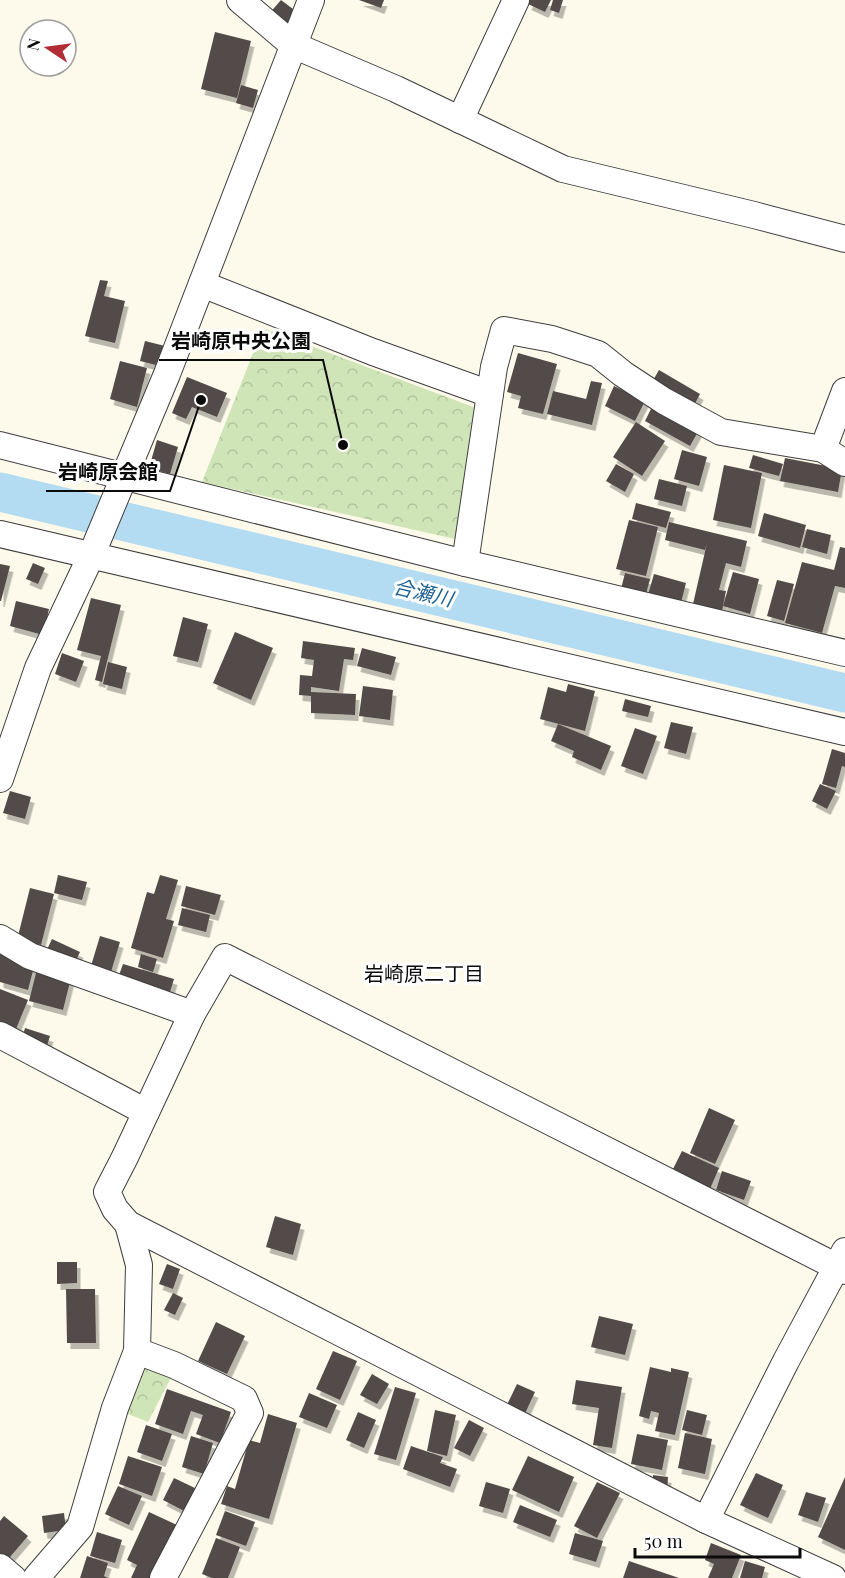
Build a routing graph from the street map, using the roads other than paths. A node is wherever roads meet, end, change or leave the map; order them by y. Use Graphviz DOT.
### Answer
graph roads {
  1 [pos="240,0"];
  2 [pos="311,0"];
  3 [pos="516,0"];
  4 [pos="293,45"];
  5 [pos="460,120"];
  6 [pos="845,239"];
  7 [pos="202,284"];
  8 [pos="845,391"];
  9 [pos="490,394"];
  10 [pos="0,445"];
  11 [pos="823,449"];
  12 [pos="845,463"];
  13 [pos="124,477"];
  14 [pos="0,534"];
  15 [pos="94,550"];
  16 [pos="465,563"];
  17 [pos="845,653"];
  18 [pos="845,732"];
  19 [pos="0,779"];
  20 [pos="0,938"];
  21 [pos="192,1014"];
  22 [pos="0,1035"];
  23 [pos="146,1112"];
  24 [pos="128,1224"];
  25 [pos="842,1263"];
  26 [pos="137,1351"];
  27 [pos="706,1520"];
  28 [pos="0,1567"];
  29 [pos="13,1578"];
  30 [pos="36,1578"];
  31 [pos="163,1578"];
  32 [pos="833,1578"];
  1 -- 4 [label="street"];
  2 -- 4 [label="street"];
  3 -- 5 [label="street"];
  4 -- 5 [label="street"];
  4 -- 7 [label="street"];
  5 -- 6 [label="street"];
  7 -- 9 [label="street"];
  7 -- 13 [label="street"];
  8 -- 11 [label="street"];
  9 -- 11 [label="street"];
  9 -- 16 [label="street"];
  10 -- 13 [label="street"];
  11 -- 12 [label="street"];
  13 -- 15 [label="street"];
  13 -- 16 [label="street"];
  14 -- 15 [label="street"];
  15 -- 18 [label="street"];
  15 -- 19 [label="street"];
  16 -- 17 [label="street"];
  20 -- 21 [label="street"];
  21 -- 23 [label="street"];
  21 -- 25 [label="street"];
  22 -- 23 [label="street"];
  23 -- 24 [label="street"];
  24 -- 26 [label="street"];
  24 -- 27 [label="street"];
  25 -- 27 [label="street"];
  26 -- 30 [label="street"];
  26 -- 31 [label="street"];
  27 -- 32 [label="street"];
  28 -- 29 [label="street"];
}
